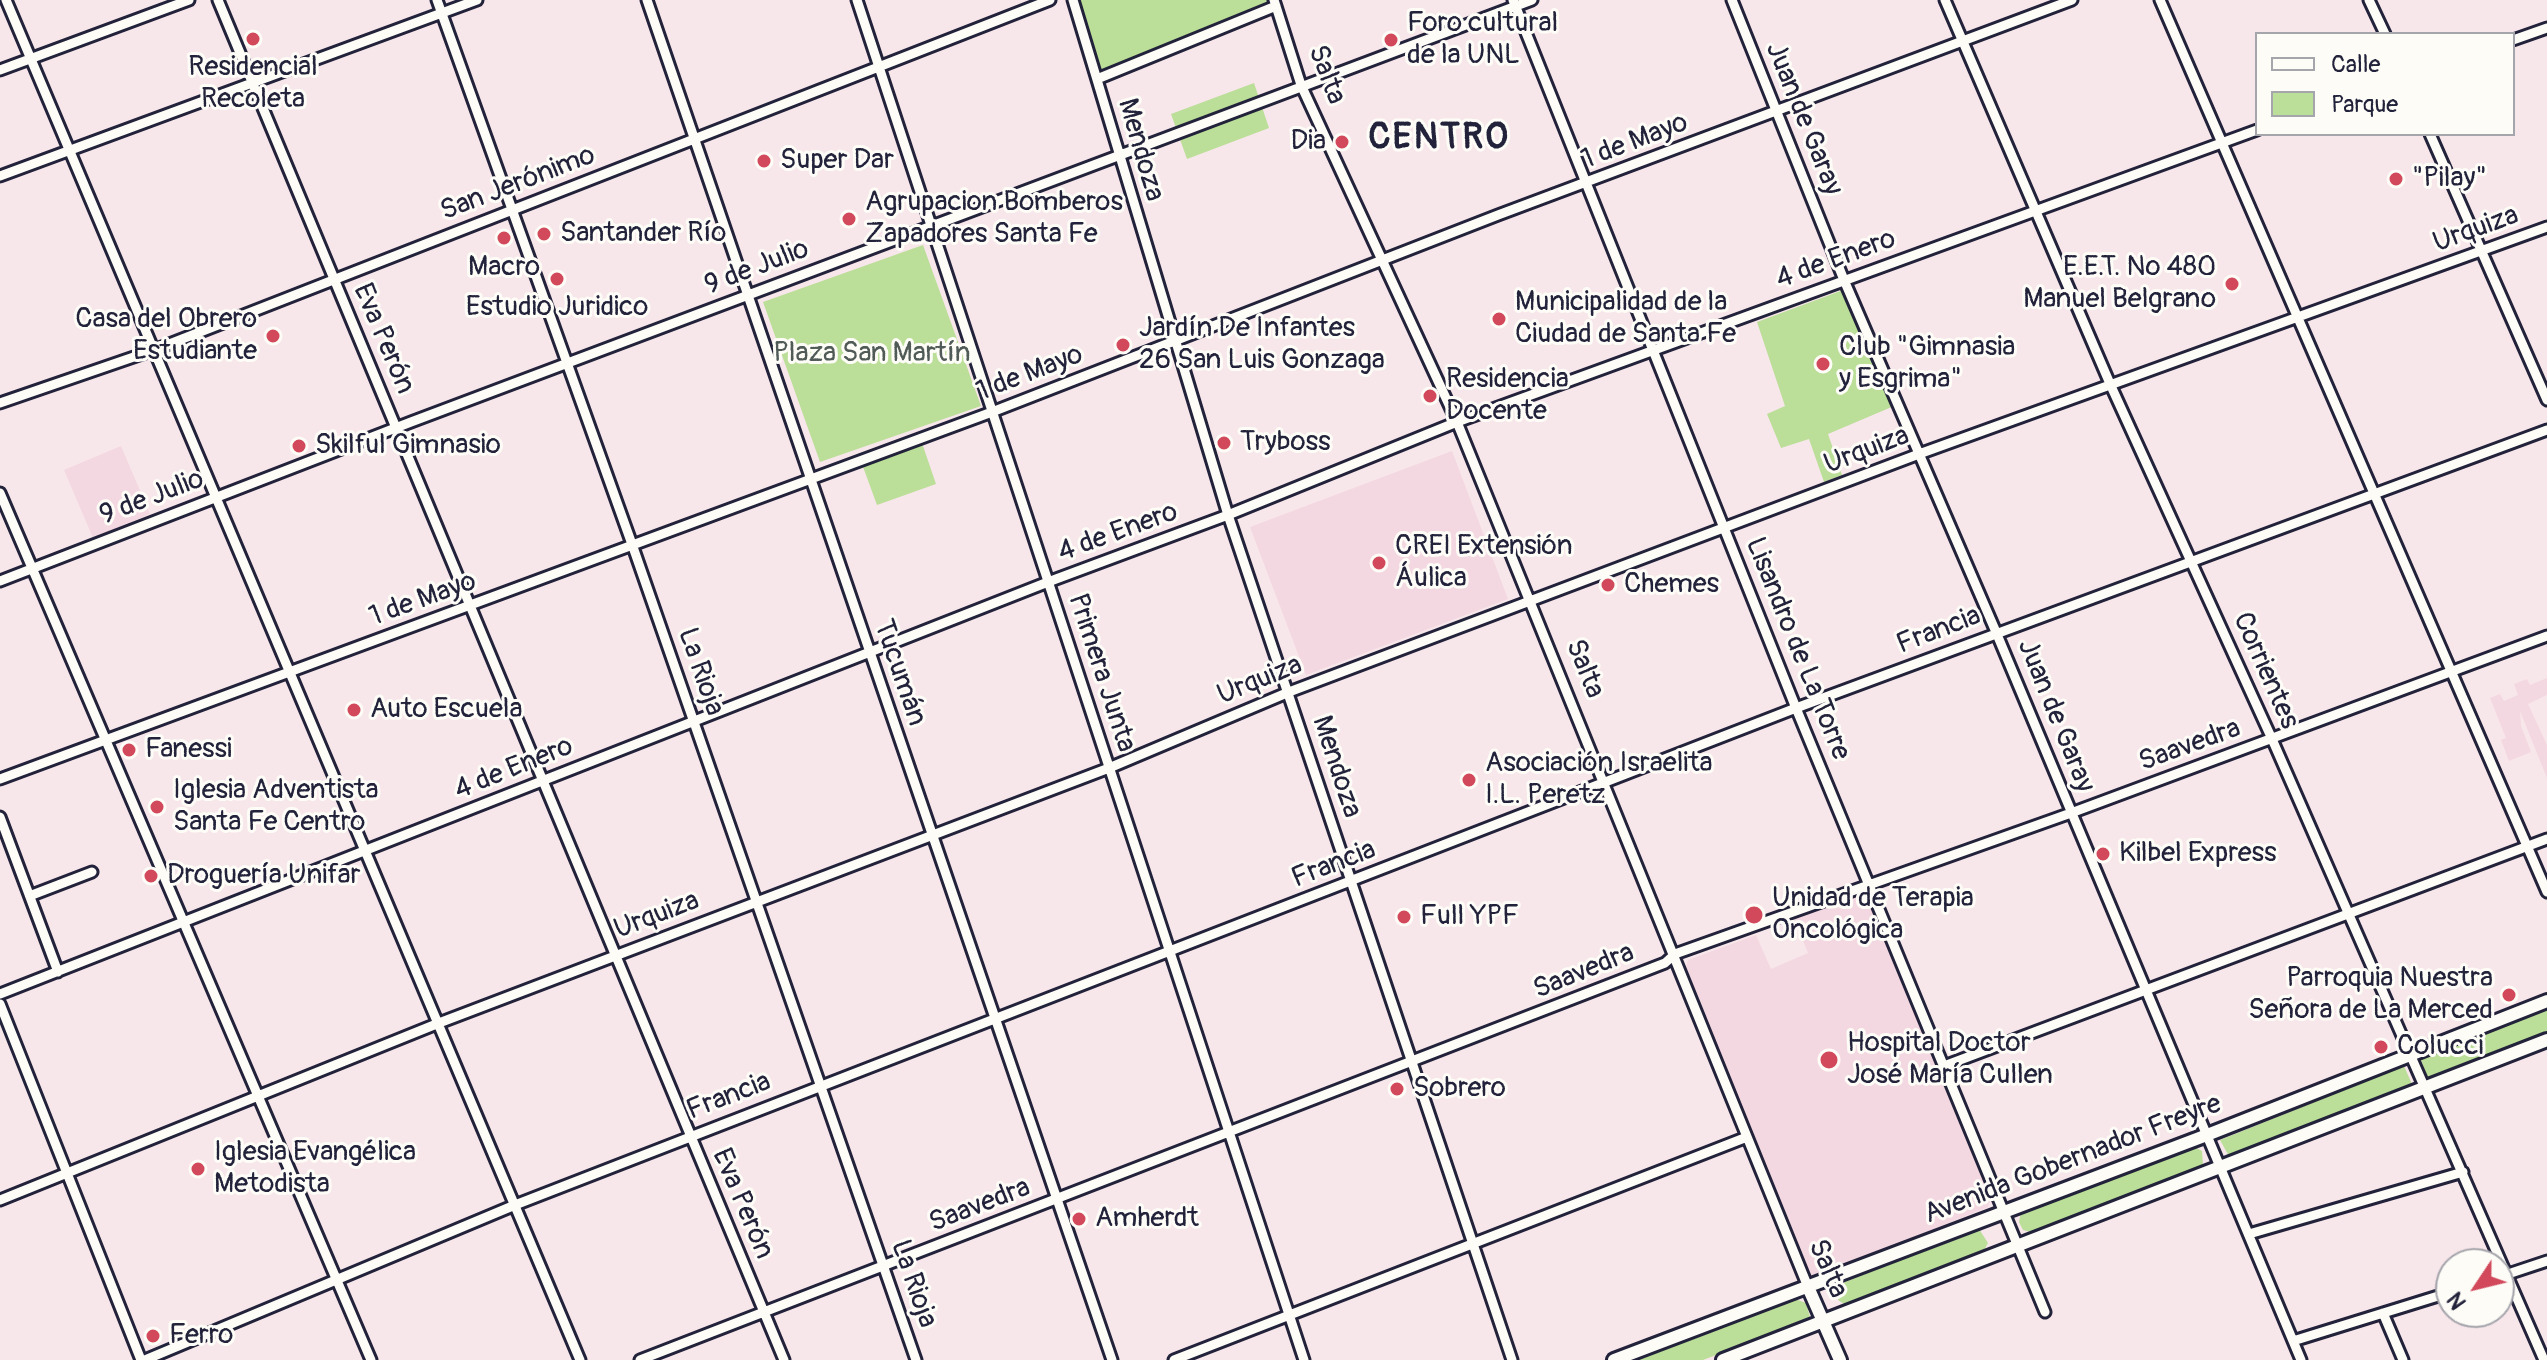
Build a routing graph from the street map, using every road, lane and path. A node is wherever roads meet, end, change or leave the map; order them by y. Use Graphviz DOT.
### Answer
graph roads {
  1 [pos="6,0"];
  2 [pos="189,0"];
  3 [pos="218,0"];
  4 [pos="437,0"];
  5 [pos="477,0"];
  6 [pos="647,0"];
  7 [pos="857,0"];
  8 [pos="1050,0"];
  9 [pos="1073,0"];
  10 [pos="1532,0"];
  11 [pos="1732,0"];
  12 [pos="1945,0"];
  13 [pos="2072,0"];
  14 [pos="2160,0"];
  15 [pos="2369,0"];
  16 [pos="1275,3"];
  17 [pos="1514,3"];
  18 [pos="442,13"];
  19 [pos="2547,28"];
  20 [pos="2384,32"];
  21 [pos="2515,39"];
  22 [pos="1962,41"];
  23 [pos="30,58"];
  24 [pos="877,66"];
  25 [pos="0,70"];
  26 [pos="1097,79"];
  27 [pos="254,84"];
  28 [pos="1301,85"];
  29 [pos="1775,110"];
  30 [pos="2255,131"];
  31 [pos="2431,136"];
  32 [pos="694,140"];
  33 [pos="2222,143"];
  34 [pos="70,151"];
  35 [pos="1119,155"];
  36 [pos="0,176"];
  37 [pos="1589,184"];
  38 [pos="513,209"];
  39 [pos="2036,212"];
  40 [pos="932,225"];
  41 [pos="2547,227"];
  42 [pos="2482,252"];
  43 [pos="1382,263"];
  44 [pos="334,280"];
  45 [pos="1844,280"];
  46 [pos="748,295"];
  47 [pos="2300,319"];
  48 [pos="1174,342"];
  49 [pos="154,350"];
  50 [pos="1654,351"];
  51 [pos="568,364"];
  52 [pos="2111,386"];
  53 [pos="2547,400"];
  54 [pos="0,403"];
  55 [pos="992,412"];
  56 [pos="1457,422"];
  57 [pos="396,428"];
  58 [pos="2547,430"];
  59 [pos="1919,454"];
  60 [pos="811,478"];
  61 [pos="2373,492"];
  62 [pos="0,493"];
  63 [pos="216,497"];
  64 [pos="1228,515"];
  65 [pos="1726,530"];
  66 [pos="633,547"];
  67 [pos="2192,562"];
  68 [pos="32,569"];
  69 [pos="0,581"];
  70 [pos="1048,582"];
  71 [pos="1530,601"];
  72 [pos="472,605"];
  73 [pos="1996,632"];
  74 [pos="2547,636"];
  75 [pos="869,654"];
  76 [pos="291,673"];
  77 [pos="2451,673"];
  78 [pos="1289,692"];
  79 [pos="1796,708"];
  80 [pos="694,722"];
  81 [pos="2272,739"];
  82 [pos="106,740"];
  83 [pos="1109,768"];
  84 [pos="0,779"];
  85 [pos="544,780"];
  86 [pos="1605,783"];
  87 [pos="2071,813"];
  88 [pos="0,817"];
  89 [pos="931,833"];
  90 [pos="2547,839"];
  91 [pos="2528,847"];
  92 [pos="367,852"];
  93 [pos="92,872"];
  94 [pos="1351,881"];
  95 [pos="1869,885"];
  96 [pos="2547,892"];
  97 [pos="32,895"];
  98 [pos="757,901"];
  99 [pos="2348,913"];
  100 [pos="185,922"];
  101 [pos="1170,954"];
  102 [pos="1675,954"];
  103 [pos="616,955"];
  104 [pos="58,972"];
  105 [pos="2145,988"];
  106 [pos="0,994"];
  107 [pos="2547,1001"];
  108 [pos="0,1004"];
  109 [pos="995,1021"];
  110 [pos="439,1023"];
  111 [pos="2547,1040"];
  112 [pos="2410,1055"];
  113 [pos="1412,1063"];
  114 [pos="1944,1066"];
  115 [pos="821,1086"];
  116 [pos="2425,1088"];
  117 [pos="261,1095"];
  118 [pos="1228,1133"];
  119 [pos="2207,1135"];
  120 [pos="690,1136"];
  121 [pos="1747,1137"];
  122 [pos="2221,1168"];
  123 [pos="2463,1172"];
  124 [pos="67,1174"];
  125 [pos="0,1200"];
  126 [pos="1056,1200"];
  127 [pos="515,1205"];
  128 [pos="2002,1213"];
  129 [pos="2249,1234"];
  130 [pos="1471,1242"];
  131 [pos="2019,1246"];
  132 [pos="2492,1248"];
  133 [pos="2547,1261"];
  134 [pos="884,1266"];
  135 [pos="2515,1272"];
  136 [pos="337,1280"];
  137 [pos="1808,1287"];
  138 [pos="2435,1297"];
  139 [pos="2515,1301"];
  140 [pos="764,1312"];
  141 [pos="2045,1312"];
  142 [pos="2383,1313"];
  143 [pos="1289,1315"];
  144 [pos="1824,1321"];
  145 [pos="2293,1341"];
  146 [pos="143,1360"];
  147 [pos="371,1360"];
  148 [pos="580,1360"];
  149 [pos="640,1360"];
  150 [pos="784,1360"];
  151 [pos="916,1360"];
  152 [pos="1112,1360"];
  153 [pos="1174,1360"];
  154 [pos="1304,1360"];
  155 [pos="1512,1360"];
  156 [pos="1614,1360"];
  157 [pos="1723,1360"];
  158 [pos="1840,1360"];
  159 [pos="2301,1360"];
  160 [pos="2403,1360"];
  161 [pos="2544,1360"];
  1 -- 23 [label="street"];
  2 -- 23 [label="street"];
  3 -- 27 [label="street, Eva Perón"];
  4 -- 18 [label="street, La Rioja"];
  5 -- 18 [label="street"];
  6 -- 32 [label="street, Tucumán"];
  7 -- 24 [label="street, Primera Junta"];
  8 -- 24 [label="street, San Jerónimo"];
  9 -- 26 [label="street, Mendoza"];
  10 -- 17 [label="street, 9 de Julio"];
  11 -- 29 [label="street, Juan de Garay"];
  12 -- 22 [label="street, Corrientes"];
  13 -- 22 [label="street, 1 de Mayo"];
  14 -- 33 [label="street"];
  15 -- 20 [label="street"];
  16 -- 26 [label="street"];
  16 -- 28 [label="street, Salta"];
  17 -- 28 [label="street, 9 de Julio"];
  17 -- 37 [label="street, Lisandro de La Torre"];
  18 -- 27 [label="street"];
  18 -- 38 [label="street, La Rioja"];
  19 -- 21 [label="street"];
  22 -- 29 [label="street, 1 de Mayo"];
  22 -- 39 [label="street, Corrientes"];
  23 -- 25 [label="street"];
  23 -- 34 [label="street"];
  24 -- 32 [label="street, San Jerónimo"];
  24 -- 40 [label="street, Primera Junta"];
  26 -- 35 [label="street, Mendoza"];
  27 -- 34 [label="street"];
  27 -- 44 [label="street, Eva Perón"];
  28 -- 35 [label="street, 9 de Julio"];
  28 -- 43 [label="street, Salta"];
  29 -- 37 [label="street, 1 de Mayo"];
  29 -- 45 [label="street, Juan de Garay"];
  30 -- 33 [label="street, 4 de Enero"];
  31 -- 42 [label="street"];
  32 -- 38 [label="street, San Jerónimo"];
  32 -- 46 [label="street, Tucumán"];
  33 -- 39 [label="street, 4 de Enero"];
  33 -- 47 [label="street"];
  34 -- 36 [label="street"];
  34 -- 49 [label="street"];
  35 -- 40 [label="street, 9 de Julio"];
  35 -- 48 [label="street, Mendoza"];
  37 -- 43 [label="street, 1 de Mayo"];
  37 -- 50 [label="street, Lisandro de La Torre"];
  38 -- 44 [label="street, San Jerónimo"];
  38 -- 51 [label="street, La Rioja"];
  39 -- 45 [label="street, 4 de Enero"];
  39 -- 52 [label="street, Corrientes"];
  40 -- 46 [label="street, 9 de Julio"];
  40 -- 55 [label="street, Primera Junta"];
  41 -- 42 [label="street, Urquiza"];
  42 -- 47 [label="street, Urquiza"];
  42 -- 53 [label="street"];
  43 -- 48 [label="street, 1 de Mayo"];
  43 -- 56 [label="street, Salta"];
  44 -- 49 [label="street, San Jerónimo"];
  44 -- 57 [label="street, Eva Perón"];
  45 -- 50 [label="street, 4 de Enero"];
  45 -- 59 [label="street, Juan de Garay"];
  46 -- 51 [label="street, 9 de Julio"];
  46 -- 60 [label="street, Tucumán"];
  47 -- 52 [label="street, Urquiza"];
  47 -- 61 [label="street"];
  48 -- 55 [label="street, 1 de Mayo"];
  48 -- 64 [label="street, Mendoza"];
  49 -- 54 [label="street, San Jerónimo"];
  49 -- 63 [label="street"];
  50 -- 56 [label="street, 4 de Enero"];
  50 -- 65 [label="street, Lisandro de La Torre"];
  51 -- 57 [label="street, 9 de Julio"];
  51 -- 66 [label="street, La Rioja"];
  52 -- 59 [label="street, Urquiza"];
  52 -- 67 [label="street, Corrientes"];
  55 -- 60 [label="street, 1 de Mayo"];
  55 -- 70 [label="street, Primera Junta"];
  56 -- 64 [label="street, 4 de Enero"];
  56 -- 71 [label="street, Salta"];
  57 -- 63 [label="street, 9 de Julio"];
  57 -- 72 [label="street, Eva Perón"];
  58 -- 61 [label="street, Francia"];
  59 -- 65 [label="street, Urquiza"];
  59 -- 73 [label="street, Juan de Garay"];
  60 -- 66 [label="street, 1 de Mayo"];
  60 -- 75 [label="street, Tucumán"];
  61 -- 67 [label="street, Francia"];
  61 -- 77 [label="street"];
  62 -- 68 [label="street"];
  63 -- 68 [label="street, 9 de Julio"];
  63 -- 76 [label="street"];
  64 -- 70 [label="street, 4 de Enero"];
  64 -- 78 [label="street, Mendoza"];
  65 -- 71 [label="street, Urquiza"];
  65 -- 79 [label="street, Lisandro de La Torre"];
  66 -- 72 [label="street, 1 de Mayo"];
  66 -- 80 [label="street, La Rioja"];
  67 -- 73 [label="street, Francia"];
  67 -- 81 [label="street, Corrientes"];
  68 -- 69 [label="street, 9 de Julio"];
  68 -- 82 [label="street"];
  70 -- 75 [label="street, 4 de Enero"];
  70 -- 83 [label="street, Primera Junta"];
  71 -- 78 [label="street, Urquiza"];
  71 -- 86 [label="street, Salta"];
  72 -- 76 [label="street, 1 de Mayo"];
  72 -- 85 [label="street, Eva Perón"];
  73 -- 79 [label="street, Francia"];
  73 -- 87 [label="street, Juan de Garay"];
  74 -- 77 [label="street, Saavedra"];
  75 -- 80 [label="street, 4 de Enero"];
  75 -- 89 [label="street, Tucumán"];
  76 -- 82 [label="street, 1 de Mayo"];
  76 -- 92 [label="street"];
  77 -- 81 [label="street, Saavedra"];
  77 -- 91 [label="street"];
  78 -- 83 [label="street, Urquiza"];
  78 -- 94 [label="street, Mendoza"];
  79 -- 86 [label="street, Francia"];
  79 -- 95 [label="street, Lisandro de La Torre"];
  80 -- 85 [label="street, 4 de Enero"];
  80 -- 98 [label="street, La Rioja"];
  81 -- 87 [label="street, Saavedra"];
  81 -- 99 [label="street, Corrientes"];
  82 -- 84 [label="street, 1 de Mayo"];
  82 -- 100 [label="street"];
  83 -- 89 [label="street, Urquiza"];
  83 -- 101 [label="street, Primera Junta"];
  85 -- 92 [label="street, 4 de Enero"];
  85 -- 103 [label="street, Eva Perón"];
  86 -- 94 [label="street, Francia"];
  86 -- 102 [label="street, Salta"];
  87 -- 95 [label="street, Saavedra"];
  87 -- 105 [label="street, Juan de Garay"];
  88 -- 97 [label="street"];
  89 -- 98 [label="street, Urquiza"];
  89 -- 109 [label="street, Tucumán"];
  90 -- 91 [label="street"];
  91 -- 96 [label="street"];
  91 -- 99 [label="street"];
  92 -- 100 [label="street, 4 de Enero"];
  92 -- 110 [label="street"];
  93 -- 97 [label="street"];
  94 -- 101 [label="street, Francia"];
  94 -- 113 [label="street, Mendoza"];
  95 -- 102 [label="street, Saavedra"];
  95 -- 114 [label="street, Lisandro de La Torre"];
  97 -- 104 [label="street"];
  98 -- 103 [label="street, Urquiza"];
  98 -- 115 [label="street, La Rioja"];
  99 -- 105 [label="street"];
  99 -- 112 [label="street, Corrientes"];
  100 -- 104 [label="street, 4 de Enero"];
  100 -- 117 [label="street"];
  101 -- 109 [label="street, Francia"];
  101 -- 118 [label="street, Primera Junta"];
  102 -- 113 [label="street, Saavedra"];
  102 -- 121 [label="street, Salta"];
  103 -- 110 [label="street, Urquiza"];
  103 -- 120 [label="street, Eva Perón"];
  104 -- 106 [label="street, 4 de Enero"];
  105 -- 114 [label="street"];
  105 -- 119 [label="street, Juan de Garay"];
  107 -- 112 [label="main road, Avenida Gobernador Freyre"];
  108 -- 124 [label="street"];
  109 -- 115 [label="street, Francia"];
  109 -- 126 [label="street, Tucumán"];
  110 -- 117 [label="street, Urquiza"];
  110 -- 127 [label="street"];
  111 -- 116 [label="main road"];
  112 -- 116 [label="street, Corrientes"];
  112 -- 119 [label="main road, Avenida Gobernador Freyre"];
  113 -- 118 [label="street, Saavedra"];
  113 -- 130 [label="street, Mendoza"];
  114 -- 128 [label="street, Lisandro de La Torre"];
  115 -- 120 [label="street, Francia"];
  115 -- 134 [label="street, La Rioja"];
  116 -- 122 [label="main road"];
  116 -- 123 [label="street, Corrientes"];
  117 -- 124 [label="street, Urquiza"];
  117 -- 136 [label="street"];
  118 -- 126 [label="street, Saavedra"];
  118 -- 143 [label="street, Primera Junta"];
  119 -- 122 [label="street, Juan de Garay"];
  119 -- 128 [label="main road, Avenida Gobernador Freyre"];
  120 -- 127 [label="street, Francia"];
  120 -- 140 [label="street, Eva Perón"];
  121 -- 130 [label="street"];
  121 -- 137 [label="street, Salta"];
  122 -- 129 [label="street, Juan de Garay"];
  122 -- 131 [label="main road"];
  123 -- 129 [label="street"];
  123 -- 132 [label="street, Corrientes"];
  124 -- 125 [label="street, Urquiza"];
  124 -- 146 [label="street"];
  126 -- 134 [label="street, Saavedra"];
  126 -- 152 [label="street, Tucumán"];
  127 -- 136 [label="street, Francia"];
  127 -- 148 [label="street"];
  128 -- 131 [label="street, Lisandro de La Torre"];
  128 -- 137 [label="main road, Avenida Gobernador Freyre"];
  129 -- 145 [label="street, Juan de Garay"];
  130 -- 143 [label="street"];
  130 -- 155 [label="street, Mendoza"];
  131 -- 141 [label="street, Lisandro de La Torre"];
  131 -- 144 [label="main road"];
  133 -- 135 [label="street"];
  134 -- 140 [label="street, Saavedra"];
  134 -- 151 [label="street, La Rioja"];
  136 -- 146 [label="street, Francia"];
  136 -- 147 [label="street"];
  137 -- 144 [label="main road, Salta"];
  137 -- 156 [label="main road, Avenida Gobernador Freyre"];
  138 -- 142 [label="street"];
  139 -- 161 [label="street, Corrientes"];
  140 -- 149 [label="street, Saavedra"];
  140 -- 150 [label="street, Eva Perón"];
  142 -- 145 [label="street"];
  142 -- 160 [label="street"];
  143 -- 153 [label="street"];
  143 -- 154 [label="street, Primera Junta"];
  144 -- 157 [label="main road"];
  144 -- 158 [label="main road, Salta"];
  145 -- 159 [label="street, Juan de Garay"];
}
